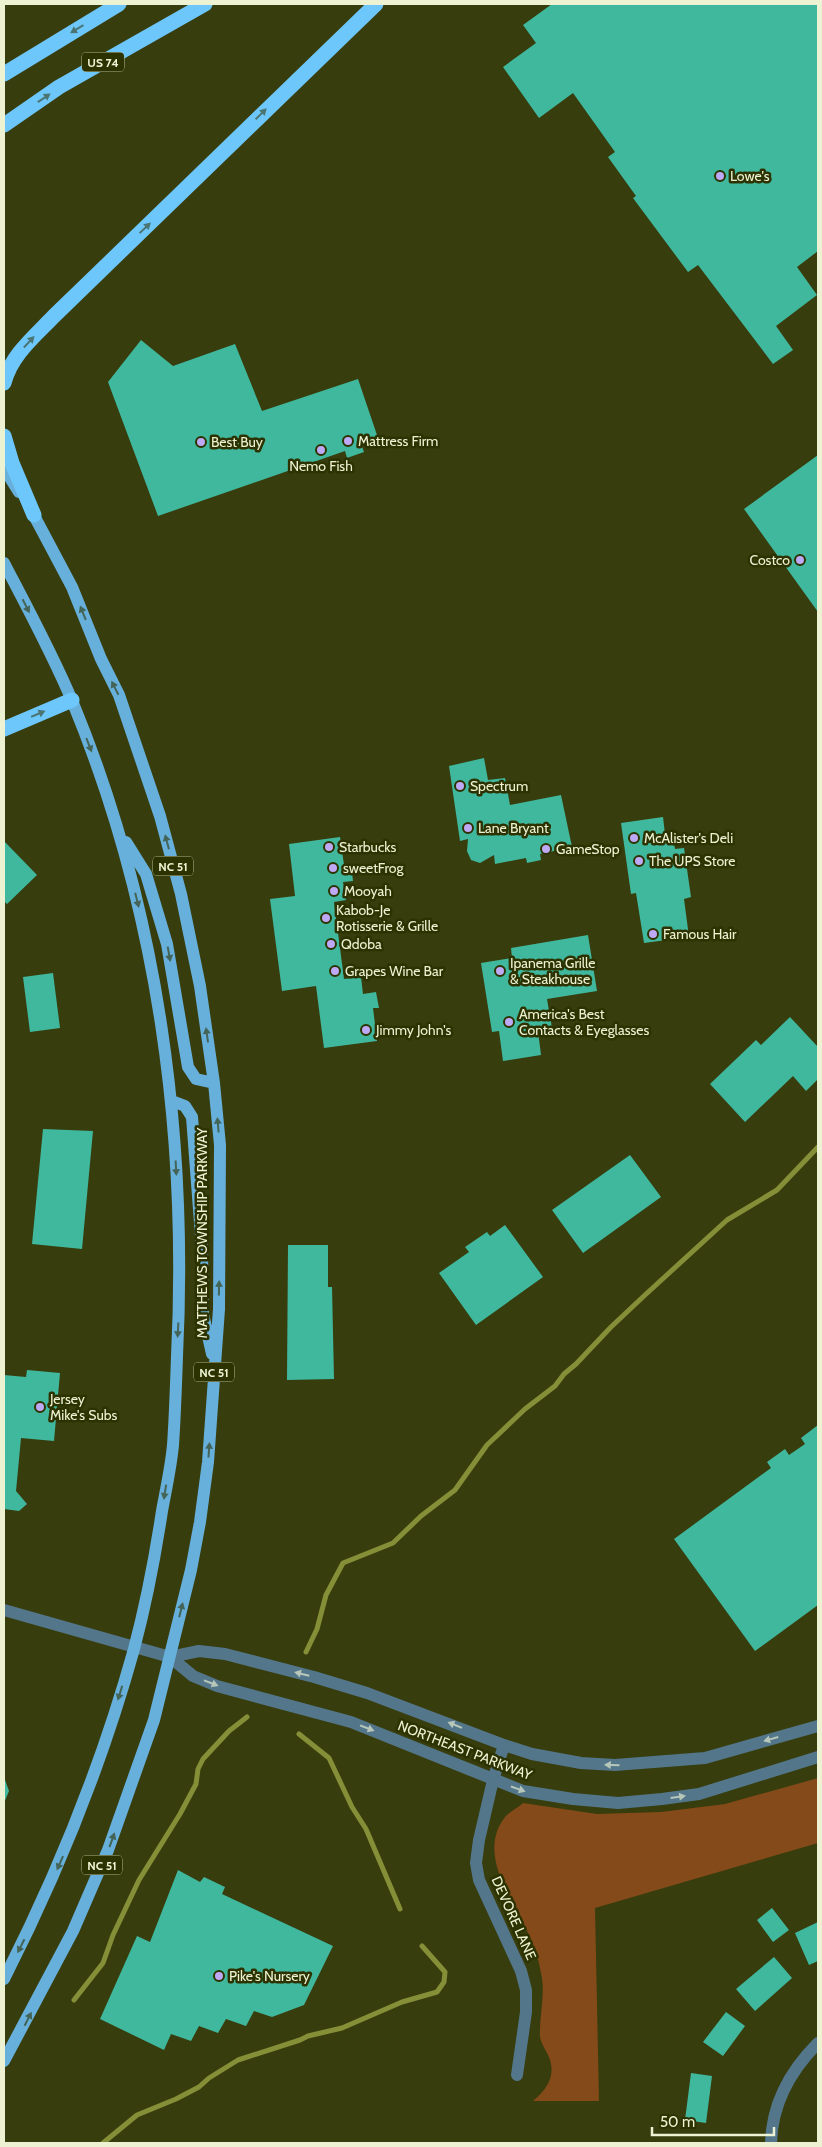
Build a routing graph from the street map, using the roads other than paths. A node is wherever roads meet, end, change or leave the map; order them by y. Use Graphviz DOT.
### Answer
graph roads {
  1 [pos="118,4"];
  2 [pos="205,4"];
  3 [pos="376,4"];
  4 [pos="4,74"];
  5 [pos="4,125"];
  6 [pos="4,383"];
  7 [pos="4,436"];
  8 [pos="4,468"];
  9 [pos="34,516"];
  10 [pos="4,563"];
  11 [pos="72,700"];
  12 [pos="4,729"];
  13 [pos="118,829"];
  14 [pos="214,1083"];
  15 [pos="172,1101"];
  16 [pos="215,1366"];
  17 [pos="4,1610"];
  18 [pos="134,1646"];
  19 [pos="170,1657"];
  20 [pos="818,1726"];
  21 [pos="504,1745"];
  22 [pos="818,1757"];
  23 [pos="493,1780"];
  24 [pos="4,1980"];
  25 [pos="818,2043"];
  26 [pos="4,2061"];
  27 [pos="517,2075"];
  28 [pos="771,2143"];
  1 -- 4 [label="highway, one-way"];
  5 -- 2 [label="highway, US 74, one-way"];
  6 -- 3 [label="highway, one-way"];
  7 -- 9 [label="highway"];
  8 -- 9 [label="main road, MATTHEWS TOWNSHIP PARKWAY / NC 51"];
  14 -- 9 [label="main road, MATTHEWS TOWNSHIP PARKWAY / NC 51, one-way"];
  10 -- 11 [label="main road, MATTHEWS TOWNSHIP PARKWAY / NC 51, one-way"];
  12 -- 11 [label="highway, one-way"];
  11 -- 13 [label="main road, MATTHEWS TOWNSHIP PARKWAY / NC 51, one-way"];
  13 -- 14 [label="main road, one-way"];
  13 -- 15 [label="main road, MATTHEWS TOWNSHIP PARKWAY / NC 51, one-way"];
  16 -- 14 [label="main road, MATTHEWS TOWNSHIP PARKWAY / NC 51, one-way"];
  15 -- 16 [label="main road"];
  15 -- 18 [label="main road, MATTHEWS TOWNSHIP PARKWAY / NC 51, one-way"];
  19 -- 16 [label="main road, MATTHEWS TOWNSHIP PARKWAY / NC 51, one-way"];
  17 -- 18 [label="street, NORTHEAST PARKWAY"];
  18 -- 19 [label="street, NORTHEAST PARKWAY"];
  18 -- 24 [label="main road, MATTHEWS TOWNSHIP PARKWAY / NC 51, one-way"];
  21 -- 19 [label="street, NORTHEAST PARKWAY, one-way"];
  19 -- 23 [label="street, NORTHEAST PARKWAY, one-way"];
  26 -- 19 [label="main road, MATTHEWS TOWNSHIP PARKWAY / NC 51, one-way"];
  20 -- 21 [label="street, NORTHEAST PARKWAY, one-way"];
  21 -- 23 [label="street, DEVORE LANE"];
  23 -- 22 [label="street, NORTHEAST PARKWAY, one-way"];
  23 -- 27 [label="street, DEVORE LANE"];
  25 -- 28 [label="street"];
}
